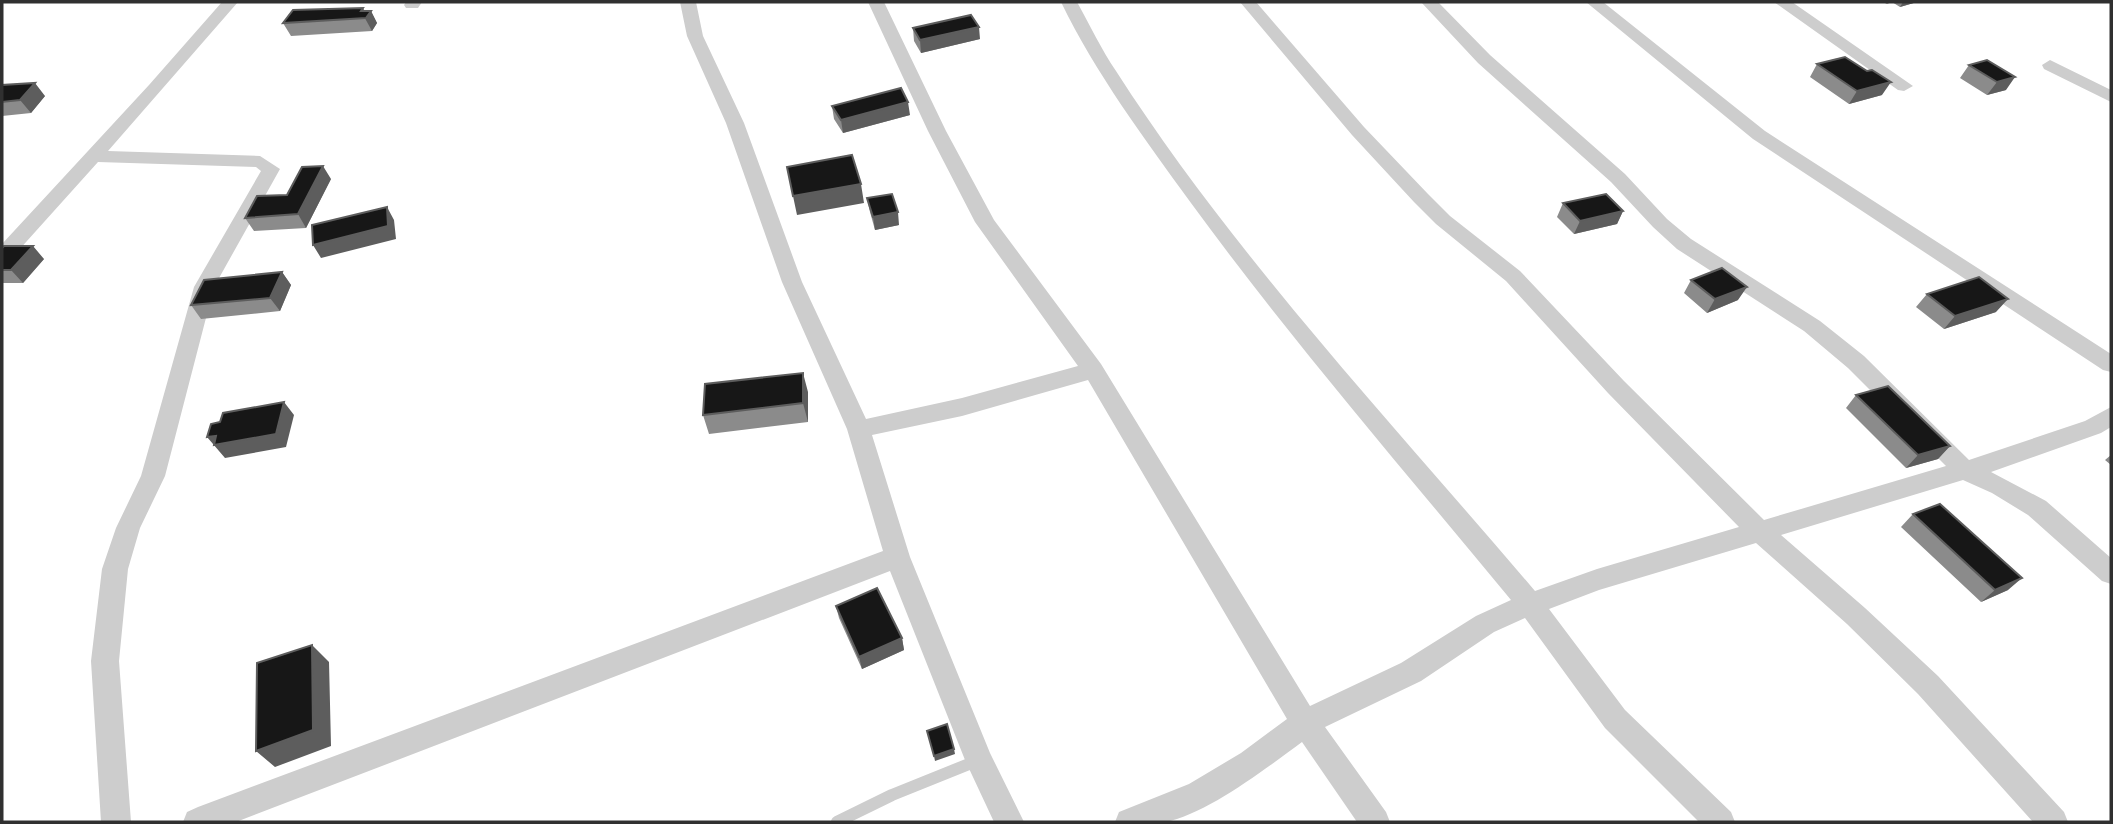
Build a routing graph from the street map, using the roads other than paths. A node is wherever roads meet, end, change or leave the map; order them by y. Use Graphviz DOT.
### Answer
graph roads {
  1 [pos="230,2"];
  2 [pos="688,2"];
  3 [pos="876,2"];
  4 [pos="1069,2"];
  5 [pos="1248,2"];
  6 [pos="1429,2"];
  7 [pos="1594,2"];
  8 [pos="1782,2"];
  9 [pos="2050,65"];
  10 [pos="1904,86"];
  11 [pos="2111,97"];
  12 [pos="91,156"];
  13 [pos="2,256"];
  14 [pos="2111,364"];
  15 [pos="1093,370"];
  16 [pos="2111,416"];
  17 [pos="859,429"];
  18 [pos="1966,471"];
  19 [pos="1759,531"];
  20 [pos="897,557"];
  21 [pos="2111,573"];
  22 [pos="1530,604"];
  23 [pos="1305,723"];
  24 [pos="979,760"];
  25 [pos="116,822"];
  26 [pos="198,822"];
  27 [pos="837,822"];
  28 [pos="1009,822"];
  29 [pos="1130,822"];
  30 [pos="1375,822"];
  31 [pos="1720,822"];
  32 [pos="2053,822"];
  1 -- 12 [label="street"];
  2 -- 17 [label="street"];
  3 -- 15 [label="street"];
  4 -- 22 [label="street"];
  5 -- 19 [label="street"];
  6 -- 18 [label="street"];
  7 -- 14 [label="street"];
  8 -- 10 [label="street"];
  9 -- 11 [label="street"];
  12 -- 13 [label="street"];
  12 -- 25 [label="street"];
  15 -- 17 [label="street"];
  15 -- 23 [label="street"];
  16 -- 18 [label="street"];
  17 -- 20 [label="street"];
  18 -- 19 [label="street"];
  18 -- 21 [label="street"];
  19 -- 22 [label="street"];
  19 -- 32 [label="street"];
  20 -- 24 [label="street"];
  20 -- 26 [label="street"];
  22 -- 23 [label="street"];
  22 -- 31 [label="street"];
  23 -- 29 [label="street"];
  23 -- 30 [label="street"];
  24 -- 27 [label="lane"];
  24 -- 28 [label="street"];
}
